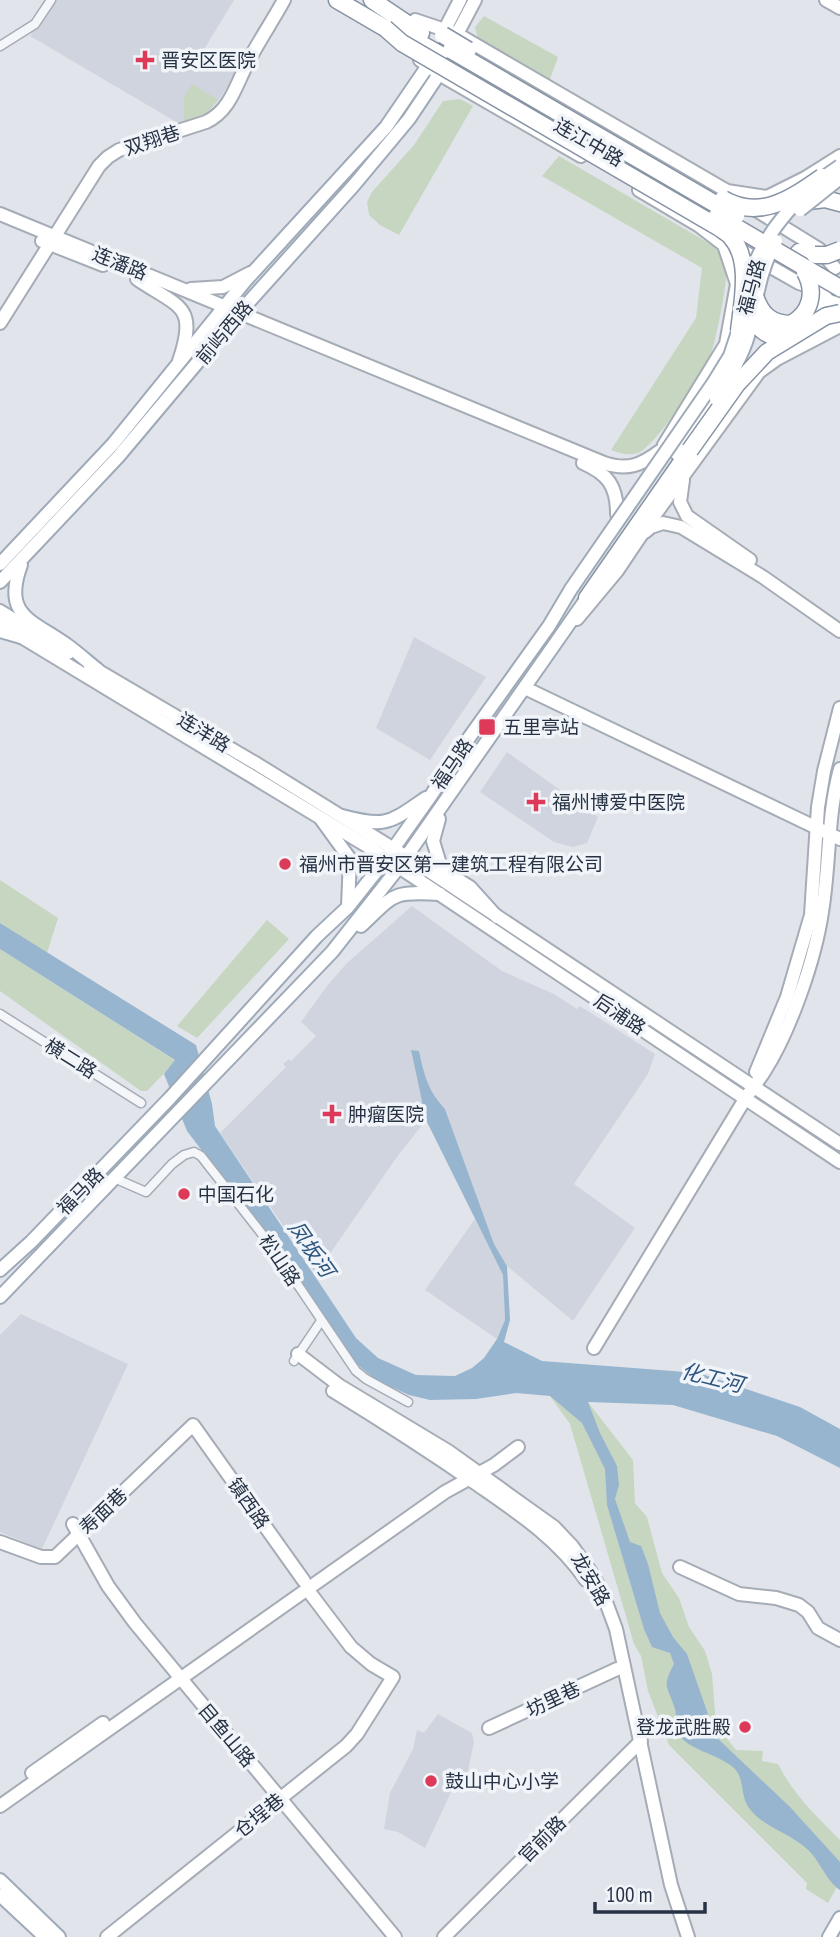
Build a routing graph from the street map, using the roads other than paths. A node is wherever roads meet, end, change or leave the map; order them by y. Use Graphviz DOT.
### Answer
graph roads {
  1 [pos="51,0"];
  2 [pos="284,0"];
  3 [pos="337,0"];
  4 [pos="372,0"];
  5 [pos="460,0"];
  6 [pos="475,0"];
  7 [pos="826,0"];
  8 [pos="840,8"];
  9 [pos="394,13"];
  10 [pos="385,28"];
  11 [pos="448,41"];
  12 [pos="402,43"];
  13 [pos="0,46"];
  14 [pos="433,70"];
  15 [pos="840,156"];
  16 [pos="840,166"];
  17 [pos="840,178"];
  18 [pos="840,187"];
  19 [pos="815,188"];
  20 [pos="727,191"];
  21 [pos="840,203"];
  22 [pos="0,214"];
  23 [pos="0,223"];
  24 [pos="698,225"];
  25 [pos="51,240"];
  26 [pos="840,250"];
  27 [pos="796,256"];
  28 [pos="256,269"];
  29 [pos="838,271"];
  30 [pos="137,279"];
  31 [pos="182,288"];
  32 [pos="840,288"];
  33 [pos="825,294"];
  34 [pos="751,299"];
  35 [pos="839,308"];
  36 [pos="223,310"];
  37 [pos="237,316"];
  38 [pos="0,323"];
  39 [pos="840,326"];
  40 [pos="739,331"];
  41 [pos="788,339"];
  42 [pos="810,342"];
  43 [pos="723,348"];
  44 [pos="177,367"];
  45 [pos="660,451"];
  46 [pos="685,474"];
  47 [pos="617,513"];
  48 [pos="27,536"];
  49 [pos="638,540"];
  50 [pos="0,556"];
  51 [pos="23,559"];
  52 [pos="0,564"];
  53 [pos="0,582"];
  54 [pos="587,598"];
  55 [pos="0,611"];
  56 [pos="840,621"];
  57 [pos="0,624"];
  58 [pos="549,626"];
  59 [pos="0,631"];
  60 [pos="840,631"];
  61 [pos="563,634"];
  62 [pos="21,637"];
  63 [pos="97,670"];
  64 [pos="526,688"];
  65 [pos="840,708"];
  66 [pos="840,769"];
  67 [pos="454,789"];
  68 [pos="432,794"];
  69 [pos="342,816"];
  70 [pos="321,819"];
  71 [pos="829,834"];
  72 [pos="390,854"];
  73 [pos="402,862"];
  74 [pos="440,894"];
  75 [pos="348,907"];
  76 [pos="497,917"];
  77 [pos="332,952"];
  78 [pos="0,1014"];
  79 [pos="753,1086"];
  80 [pos="745,1098"];
  81 [pos="141,1103"];
  82 [pos="840,1144"];
  83 [pos="840,1162"];
  84 [pos="114,1178"];
  85 [pos="0,1270"];
  86 [pos="0,1297"];
  87 [pos="321,1321"];
  88 [pos="594,1348"];
  89 [pos="296,1358"];
  90 [pos="408,1402"];
  91 [pos="193,1425"];
  92 [pos="515,1444"];
  93 [pos="471,1474"];
  94 [pos="76,1530"];
  95 [pos="0,1542"];
  96 [pos="680,1567"];
  97 [pos="306,1585"];
  98 [pos="840,1640"];
  99 [pos="617,1669"];
  100 [pos="178,1675"];
  101 [pos="393,1677"];
  102 [pos="489,1728"];
  103 [pos="638,1748"];
  104 [pos="0,1796"];
  105 [pos="280,1798"];
  106 [pos="0,1806"];
  107 [pos="0,1880"];
  108 [pos="0,1895"];
  109 [pos="840,1918"];
  110 [pos="45,1937"];
  111 [pos="59,1937"];
  112 [pos="107,1937"];
  113 [pos="395,1937"];
  114 [pos="444,1937"];
  115 [pos="454,1937"];
  116 [pos="679,1937"];
  117 [pos="688,1937"];
  118 [pos="829,1937"];
  1 -- 13 [label="street"];
  2 -- 25 [label="main road, 双翔巷"];
  3 -- 10 [label="highway, 连江中路"];
  4 -- 9 [label="highway, 连江中路"];
  5 -- 11 [label="main road"];
  6 -- 11 [label="main road"];
  7 -- 8 [label="main road"];
  9 -- 11 [label="highway"];
  9 -- 11 [label="highway, 连江中路"];
  10 -- 11 [label="highway, 连江中路"];
  10 -- 12 [label="highway, bridge"];
  11 -- 19 [label="highway, bridge"];
  11 -- 20 [label="main road"];
  11 -- 27 [label="highway, 连江中路, bridge"];
  12 -- 14 [label="main road"];
  12 -- 40 [label="highway, bridge"];
  14 -- 24 [label="main road"];
  14 -- 28 [label="main road, 前屿西路"];
  14 -- 37 [label="main road, 前屿西路"];
  15 -- 20 [label="main road"];
  16 -- 19 [label="main road, 福马路, bridge"];
  17 -- 19 [label="main road, 福马路, bridge"];
  18 -- 19 [label="highway, bridge"];
  19 -- 21 [label="highway"];
  19 -- 34 [label="main road, 福马路, bridge"];
  20 -- 29 [label="main road"];
  22 -- 25 [label="main road, 连潘路"];
  23 -- 25 [label="main road, 连潘路"];
  24 -- 33 [label="main road"];
  24 -- 43 [label="main road"];
  25 -- 30 [label="main road, 连潘路"];
  25 -- 31 [label="main road, 连潘路"];
  25 -- 38 [label="main road, 双翔巷"];
  26 -- 27 [label="highway, bridge"];
  27 -- 29 [label="highway, 连江中路"];
  27 -- 32 [label="highway, 连江中路, bridge"];
  27 -- 34 [label="highway, bridge"];
  28 -- 31 [label="main road"];
  28 -- 36 [label="main road, 前屿西路"];
  29 -- 33 [label="main road"];
  30 -- 36 [label="main road, 连潘路"];
  30 -- 44 [label="main road"];
  31 -- 36 [label="main road, 连潘路"];
  33 -- 35 [label="main road"];
  33 -- 43 [label="main road"];
  34 -- 40 [label="main road, 福马路, bridge"];
  34 -- 41 [label="highway, bridge"];
  34 -- 61 [label="main road, 福马路, bridge"];
  35 -- 41 [label="highway, bridge"];
  35 -- 42 [label="main road"];
  36 -- 37 [label="main road, 连潘路"];
  36 -- 44 [label="main road, 前屿西路"];
  37 -- 45 [label="main road"];
  37 -- 47 [label="main road"];
  37 -- 51 [label="main road, 前屿西路"];
  39 -- 42 [label="main road"];
  40 -- 58 [label="main road, 福马路, bridge"];
  41 -- 54 [label="highway, bridge"];
  42 -- 46 [label="main road"];
  43 -- 45 [label="main road"];
  44 -- 48 [label="main road, 前屿西路"];
  45 -- 47 [label="main road"];
  46 -- 49 [label="main road"];
  46 -- 56 [label="main road"];
  47 -- 58 [label="main road"];
  48 -- 50 [label="main road"];
  48 -- 52 [label="main road, 前屿西路"];
  49 -- 60 [label="main road"];
  49 -- 61 [label="main road"];
  51 -- 53 [label="main road, 前屿西路"];
  51 -- 63 [label="main road"];
  54 -- 61 [label="main road, 福马路"];
  55 -- 63 [label="main road, 连洋路"];
  57 -- 62 [label="main road, 连洋路"];
  58 -- 68 [label="main road, 福马路"];
  59 -- 62 [label="main road"];
  61 -- 64 [label="main road, 福马路"];
  62 -- 70 [label="main road, 连洋路"];
  63 -- 69 [label="main road, 连洋路"];
  64 -- 67 [label="main road, 福马路"];
  64 -- 71 [label="main road"];
  65 -- 71 [label="main road"];
  66 -- 71 [label="main road"];
  67 -- 73 [label="main road, 福马路"];
  67 -- 76 [label="main road"];
  68 -- 69 [label="main road"];
  68 -- 72 [label="main road, 福马路"];
  69 -- 72 [label="main road, 连洋路"];
  70 -- 72 [label="main road, 连洋路"];
  70 -- 75 [label="main road"];
  71 -- 79 [label="main road"];
  72 -- 73 [label="main road, 连洋路"];
  72 -- 75 [label="main road, 福马路"];
  73 -- 74 [label="main road, 后浦路"];
  73 -- 76 [label="main road, 后浦路"];
  73 -- 77 [label="main road, 福马路"];
  74 -- 77 [label="main road"];
  74 -- 80 [label="main road, 后浦路"];
  75 -- 85 [label="main road, 福马路"];
  76 -- 79 [label="main road, 后浦路"];
  77 -- 84 [label="main road, 福马路"];
  78 -- 81 [label="street, 横二路"];
  79 -- 80 [label="main road"];
  79 -- 82 [label="main road, 后浦路"];
  80 -- 83 [label="main road, 后浦路"];
  80 -- 88 [label="main road"];
  84 -- 86 [label="main road, 福马路"];
  84 -- 87 [label="street, 松山路"];
  87 -- 89 [label="street"];
  87 -- 90 [label="street, 松山路"];
  89 -- 93 [label="main road, 龙安路"];
  91 -- 94 [label="main road, 寿面巷"];
  91 -- 97 [label="main road, 镇西路"];
  92 -- 93 [label="main road"];
  93 -- 97 [label="main road"];
  93 -- 99 [label="main road, 龙安路"];
  93 -- 103 [label="main road, 龙安路"];
  94 -- 95 [label="main road, 寿面巷"];
  94 -- 100 [label="main road, 目鱼山路"];
  96 -- 98 [label="main road"];
  97 -- 100 [label="main road"];
  97 -- 101 [label="main road, 镇西路"];
  99 -- 102 [label="main road, 坊里巷"];
  99 -- 103 [label="main road, 龙安路"];
  100 -- 104 [label="main road"];
  100 -- 105 [label="main road, 目鱼山路"];
  100 -- 106 [label="main road"];
  101 -- 105 [label="main road, 仓埕巷"];
  103 -- 114 [label="main road, 官前路"];
  103 -- 115 [label="main road, 官前路"];
  103 -- 116 [label="main road, 龙安路"];
  103 -- 117 [label="main road, 龙安路"];
  105 -- 112 [label="main road, 仓埕巷"];
  105 -- 113 [label="main road, 目鱼山路"];
  107 -- 111 [label="main road"];
  108 -- 110 [label="main road"];
  109 -- 118 [label="main road"];
}
